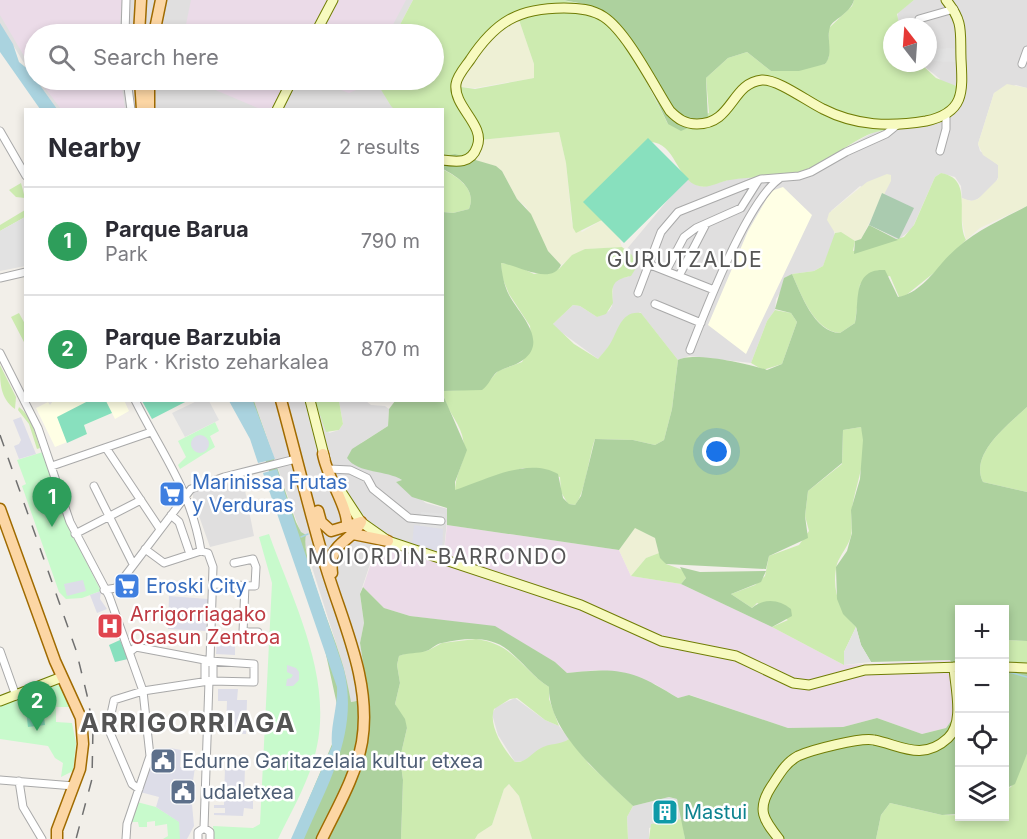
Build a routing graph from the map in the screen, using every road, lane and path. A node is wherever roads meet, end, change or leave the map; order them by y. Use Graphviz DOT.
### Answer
graph roads {
  1 [pos="126,0"];
  2 [pos="141,0"];
  3 [pos="161,0"];
  4 [pos="333,0"];
  5 [pos="946,0"];
  6 [pos="961,0"];
  7 [pos="954,9"];
  8 [pos="922,18"];
  9 [pos="125,24"];
  10 [pos="140,24"];
  11 [pos="156,24"];
  12 [pos="320,24"];
  13 [pos="1027,50"];
  14 [pos="1022,64"];
  15 [pos="128,90"];
  16 [pos="141,90"];
  17 [pos="149,90"];
  18 [pos="287,90"];
  19 [pos="131,108"];
  20 [pos="142,108"];
  21 [pos="149,108"];
  22 [pos="278,108"];
  23 [pos="946,114"];
  24 [pos="897,125"];
  25 [pos="0,131"];
  26 [pos="939,151"];
  27 [pos="444,160"];
  28 [pos="24,173"];
  29 [pos="779,179"];
  30 [pos="759,180"];
  31 [pos="706,224"];
  32 [pos="648,264"];
  33 [pos="666,271"];
  34 [pos="24,272"];
  35 [pos="679,276"];
  36 [pos="0,278"];
  37 [pos="714,290"];
  38 [pos="638,292"];
  39 [pos="655,304"];
  40 [pos="701,322"];
  41 [pos="690,350"];
  42 [pos="0,353"];
  43 [pos="24,399"];
  44 [pos="26,402"];
  45 [pos="136,402"];
  46 [pos="282,402"];
  47 [pos="283,402"];
  48 [pos="310,402"];
  49 [pos="151,432"];
  50 [pos="106,448"];
  51 [pos="323,454"];
  52 [pos="296,459"];
  53 [pos="52,466"];
  54 [pos="329,469"];
  55 [pos="94,486"];
  56 [pos="187,493"];
  57 [pos="141,500"];
  58 [pos="0,509"];
  59 [pos="171,514"];
  60 [pos="109,517"];
  61 [pos="441,521"];
  62 [pos="361,522"];
  63 [pos="160,528"];
  64 [pos="350,530"];
  65 [pos="75,534"];
  66 [pos="388,541"];
  67 [pos="145,549"];
  68 [pos="201,550"];
  69 [pos="190,554"];
  70 [pos="234,563"];
  71 [pos="133,564"];
  72 [pos="213,584"];
  73 [pos="245,585"];
  74 [pos="104,590"];
  75 [pos="344,622"];
  76 [pos="258,632"];
  77 [pos="0,651"];
  78 [pos="130,651"];
  79 [pos="210,661"];
  80 [pos="955,667"];
  81 [pos="1009,667"];
  82 [pos="1027,668"];
  83 [pos="62,677"];
  84 [pos="210,681"];
  85 [pos="143,691"];
  86 [pos="16,696"];
  87 [pos="0,701"];
  88 [pos="957,713"];
  89 [pos="0,780"];
  90 [pos="19,781"];
  91 [pos="74,786"];
  92 [pos="139,789"];
  93 [pos="204,828"];
  94 [pos="42,839"];
  95 [pos="57,839"];
  96 [pos="126,839"];
  97 [pos="198,839"];
  98 [pos="210,839"];
  99 [pos="322,839"];
  100 [pos="779,839"];
  1 -- 9 [label="street"];
  2 -- 10 [label="main road"];
  3 -- 11 [label="main road"];
  4 -- 12 [label="street"];
  5 -- 7 [label="street"];
  6 -- 7 [label="street"];
  7 -- 8 [label="street"];
  7 -- 23 [label="street"];
  13 -- 14 [label="street"];
  15 -- 19 [label="street"];
  16 -- 20 [label="main road"];
  17 -- 21 [label="main road"];
  18 -- 22 [label="street"];
  23 -- 24 [label="street"];
  23 -- 26 [label="street"];
  24 -- 27 [label="street"];
  24 -- 29 [label="street"];
  25 -- 28 [label="street"];
  29 -- 30 [label="street"];
  29 -- 37 [label="street"];
  30 -- 31 [label="street"];
  30 -- 32 [label="street"];
  31 -- 33 [label="street"];
  31 -- 35 [label="street"];
  32 -- 33 [label="street"];
  32 -- 38 [label="street"];
  33 -- 35 [label="street"];
  34 -- 36 [label="street"];
  35 -- 37 [label="street"];
  37 -- 40 [label="street"];
  39 -- 40 [label="street"];
  40 -- 41 [label="street"];
  42 -- 43 [label="street"];
  44 -- 53 [label="street"];
  45 -- 49 [label="street"];
  46 -- 52 [label="main road"];
  47 -- 64 [label="main road"];
  48 -- 51 [label="street"];
  49 -- 50 [label="street"];
  49 -- 56 [label="street"];
  50 -- 53 [label="street"];
  50 -- 57 [label="street"];
  51 -- 54 [label="street"];
  51 -- 64 [label="main road"];
  52 -- 56 [label="street"];
  52 -- 75 [label="main road"];
  53 -- 65 [label="street"];
  54 -- 61 [label="street"];
  54 -- 62 [label="street"];
  55 -- 60 [label="street"];
  56 -- 59 [label="street"];
  56 -- 68 [label="street"];
  57 -- 60 [label="street"];
  57 -- 63 [label="street"];
  58 -- 83 [label="main road"];
  59 -- 63 [label="street"];
  59 -- 69 [label="street"];
  60 -- 65 [label="street"];
  60 -- 71 [label="street"];
  62 -- 64 [label="main road"];
  62 -- 66 [label="street"];
  63 -- 67 [label="street"];
  64 -- 66 [label="main road"];
  64 -- 75 [label="main road"];
  65 -- 74 [label="street"];
  66 -- 80 [label="street"];
  67 -- 69 [label="street"];
  67 -- 71 [label="street"];
  68 -- 69 [label="street"];
  68 -- 72 [label="street"];
  70 -- 73 [label="street"];
  71 -- 74 [label="street"];
  72 -- 73 [label="street"];
  72 -- 79 [label="street"];
  73 -- 76 [label="street"];
  74 -- 78 [label="street"];
  75 -- 99 [label="main road"];
  77 -- 86 [label="street"];
  78 -- 79 [label="street"];
  78 -- 85 [label="street"];
  79 -- 84 [label="street"];
  79 -- 84 [label="street"];
  81 -- 82 [label="street"];
  83 -- 86 [label="street"];
  83 -- 91 [label="main road"];
  84 -- 85 [label="street"];
  84 -- 93 [label="street"];
  85 -- 92 [label="street"];
  85 -- 92 [label="street"];
  86 -- 87 [label="street"];
  88 -- 100 [label="street"];
  89 -- 90 [label="street"];
  90 -- 91 [label="street"];
  90 -- 94 [label="street"];
  91 -- 95 [label="main road"];
  92 -- 96 [label="street"];
  93 -- 97 [label="street"];
  93 -- 98 [label="street"];
}
